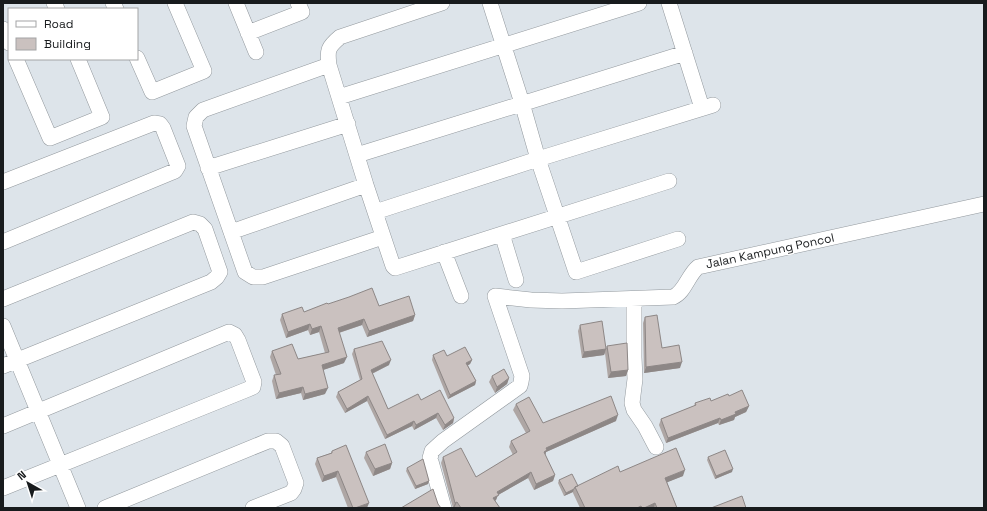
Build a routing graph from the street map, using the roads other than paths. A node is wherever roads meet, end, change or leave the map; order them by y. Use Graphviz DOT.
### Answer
graph roads {
  1 [pos="175,3"];
  2 [pos="236,3"];
  3 [pos="298,3"];
  4 [pos="442,3"];
  5 [pos="490,3"];
  6 [pos="639,3"];
  7 [pos="669,3"];
  8 [pos="3,29"];
  9 [pos="248,33"];
  10 [pos="8,41"];
  11 [pos="502,45"];
  12 [pos="256,52"];
  13 [pos="685,53"];
  14 [pos="16,60"];
  15 [pos="78,60"];
  16 [pos="138,60"];
  17 [pos="329,65"];
  18 [pos="339,97"];
  19 [pos="522,103"];
  20 [pos="348,124"];
  21 [pos="357,155"];
  22 [pos="538,159"];
  23 [pos="208,168"];
  24 [pos="669,181"];
  25 [pos="3,182"];
  26 [pos="366,185"];
  27 [pos="984,204"];
  28 [pos="375,212"];
  29 [pos="556,217"];
  30 [pos="231,232"];
  31 [pos="502,234"];
  32 [pos="383,237"];
  33 [pos="678,239"];
  34 [pos="3,242"];
  35 [pos="444,252"];
  36 [pos="516,280"];
  37 [pos="461,296"];
  38 [pos="634,299"];
  39 [pos="3,300"];
  40 [pos="3,326"];
  41 [pos="17,360"];
  42 [pos="3,366"];
  43 [pos="38,411"];
  44 [pos="3,426"];
  45 [pos="656,447"];
  46 [pos="60,464"];
  47 [pos="3,488"];
  48 [pos="78,508"];
  49 [pos="105,508"];
  50 [pos="253,508"];
  51 [pos="444,508"];
  1 -- 16 [label="street"];
  2 -- 9 [label="street"];
  3 -- 9 [label="street"];
  4 -- 17 [label="street"];
  5 -- 11 [label="street"];
  6 -- 11 [label="street"];
  7 -- 13 [label="street"];
  8 -- 10 [label="street"];
  9 -- 12 [label="street"];
  11 -- 18 [label="street"];
  11 -- 19 [label="street"];
  13 -- 19 [label="street"];
  13 -- 22 [label="street"];
  14 -- 15 [label="street"];
  17 -- 18 [label="street"];
  17 -- 23 [label="street"];
  18 -- 20 [label="street"];
  19 -- 21 [label="street"];
  19 -- 22 [label="street"];
  20 -- 21 [label="street"];
  20 -- 23 [label="street"];
  21 -- 26 [label="street"];
  22 -- 28 [label="street"];
  22 -- 29 [label="street"];
  23 -- 30 [label="street"];
  24 -- 29 [label="street"];
  25 -- 34 [label="street"];
  26 -- 28 [label="street"];
  26 -- 30 [label="street"];
  27 -- 38 [label="street, Jalan Kampung Poncol"];
  28 -- 32 [label="street"];
  29 -- 31 [label="street"];
  29 -- 33 [label="street"];
  30 -- 32 [label="street"];
  31 -- 35 [label="street"];
  31 -- 36 [label="street"];
  32 -- 35 [label="street"];
  35 -- 37 [label="street"];
  38 -- 45 [label="street"];
  38 -- 51 [label="street, Jalan Kampung Poncol"];
  39 -- 41 [label="street"];
  40 -- 41 [label="street"];
  41 -- 42 [label="street"];
  41 -- 43 [label="street"];
  43 -- 44 [label="street"];
  43 -- 46 [label="street"];
  43 -- 46 [label="street"];
  46 -- 47 [label="street"];
  46 -- 48 [label="street"];
  49 -- 50 [label="street"];
}
